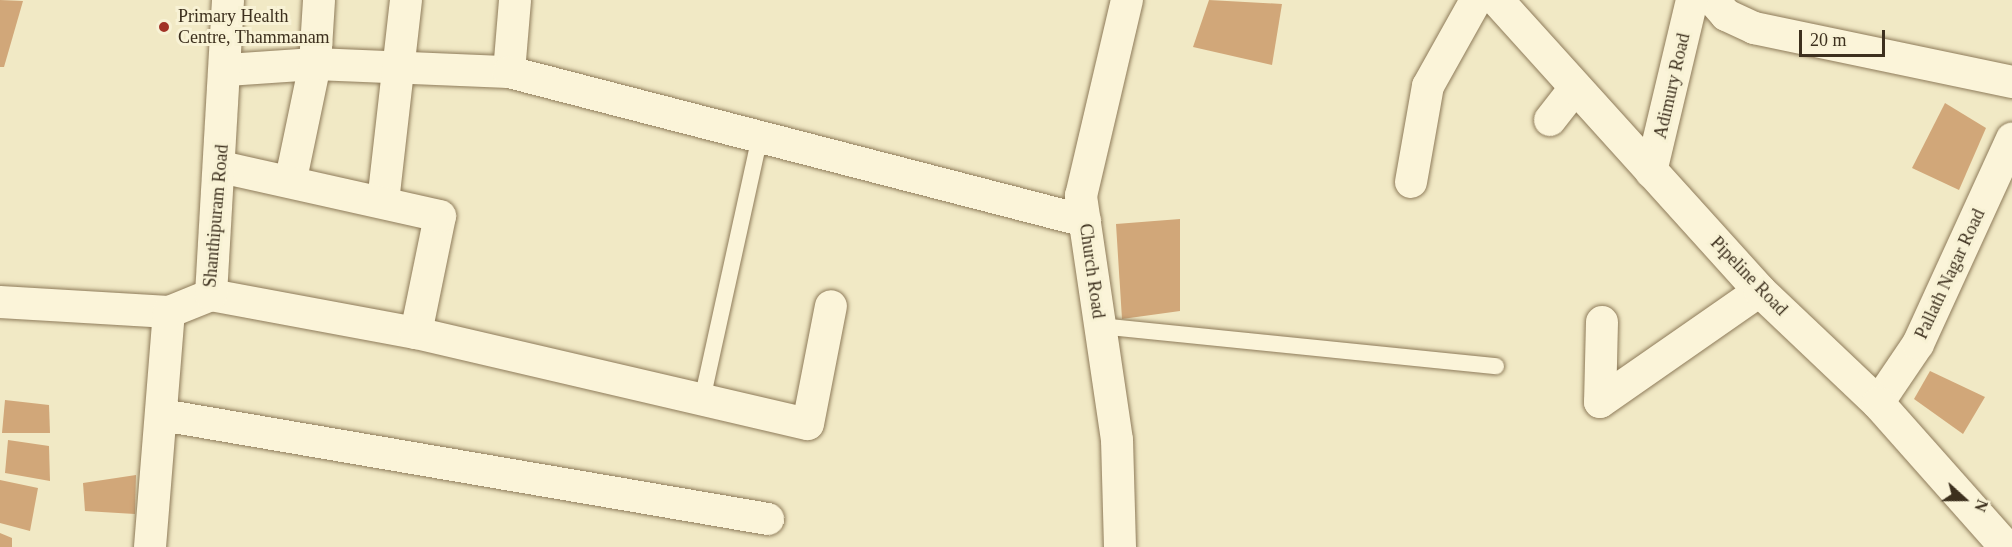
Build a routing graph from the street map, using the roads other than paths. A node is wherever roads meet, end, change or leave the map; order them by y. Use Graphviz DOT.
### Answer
graph roads {
  1 [pos="228,0"];
  2 [pos="319,0"];
  3 [pos="406,0"];
  4 [pos="514,0"];
  5 [pos="1127,0"];
  6 [pos="1476,0"];
  7 [pos="1497,0"];
  8 [pos="1692,0"];
  9 [pos="1713,0"];
  10 [pos="315,64"];
  11 [pos="398,68"];
  12 [pos="227,70"];
  13 [pos="509,72"];
  14 [pos="2012,82"];
  15 [pos="1575,88"];
  16 [pos="1550,120"];
  17 [pos="760,136"];
  18 [pos="2012,139"];
  19 [pos="221,167"];
  20 [pos="1651,172"];
  21 [pos="291,179"];
  22 [pos="1412,183"];
  23 [pos="383,202"];
  24 [pos="1085,221"];
  25 [pos="1760,291"];
  26 [pos="211,295"];
  27 [pos="0,302"];
  28 [pos="831,306"];
  29 [pos="169,312"];
  30 [pos="1602,322"];
  31 [pos="1100,326"];
  32 [pos="416,333"];
  33 [pos="1496,366"];
  34 [pos="702,400"];
  35 [pos="1878,403"];
  36 [pos="162,415"];
  37 [pos="768,519"];
  38 [pos="150,547"];
  39 [pos="1120,547"];
  40 [pos="2006,547"];
  1 -- 12 [label="street, Shanthipuram Road"];
  2 -- 10 [label="street"];
  3 -- 11 [label="street"];
  4 -- 13 [label="street"];
  5 -- 24 [label="street, Church Road"];
  6 -- 22 [label="street"];
  7 -- 15 [label="street, Pipeline Road"];
  8 -- 20 [label="street, Adimury Road"];
  9 -- 14 [label="street"];
  10 -- 11 [label="street"];
  10 -- 12 [label="street"];
  10 -- 21 [label="street"];
  11 -- 13 [label="street"];
  11 -- 23 [label="street"];
  12 -- 19 [label="street, Shanthipuram Road"];
  13 -- 17 [label="street"];
  15 -- 16 [label="street"];
  15 -- 20 [label="street, Pipeline Road"];
  17 -- 24 [label="street"];
  17 -- 34 [label="lane"];
  18 -- 35 [label="street, Pallath Nagar Road"];
  19 -- 21 [label="street"];
  19 -- 26 [label="street, Shanthipuram Road"];
  20 -- 25 [label="street, Pipeline Road"];
  21 -- 23 [label="street"];
  23 -- 32 [label="street"];
  24 -- 31 [label="street, Church Road"];
  25 -- 30 [label="street"];
  25 -- 35 [label="street, Pipeline Road"];
  26 -- 29 [label="street, Shanthipuram Road"];
  26 -- 32 [label="street"];
  27 -- 29 [label="street"];
  28 -- 34 [label="street"];
  29 -- 36 [label="street"];
  31 -- 33 [label="lane"];
  31 -- 39 [label="street, Church Road"];
  32 -- 34 [label="street"];
  35 -- 40 [label="street, Pipeline Road"];
  36 -- 37 [label="street"];
  36 -- 38 [label="street"];
}
